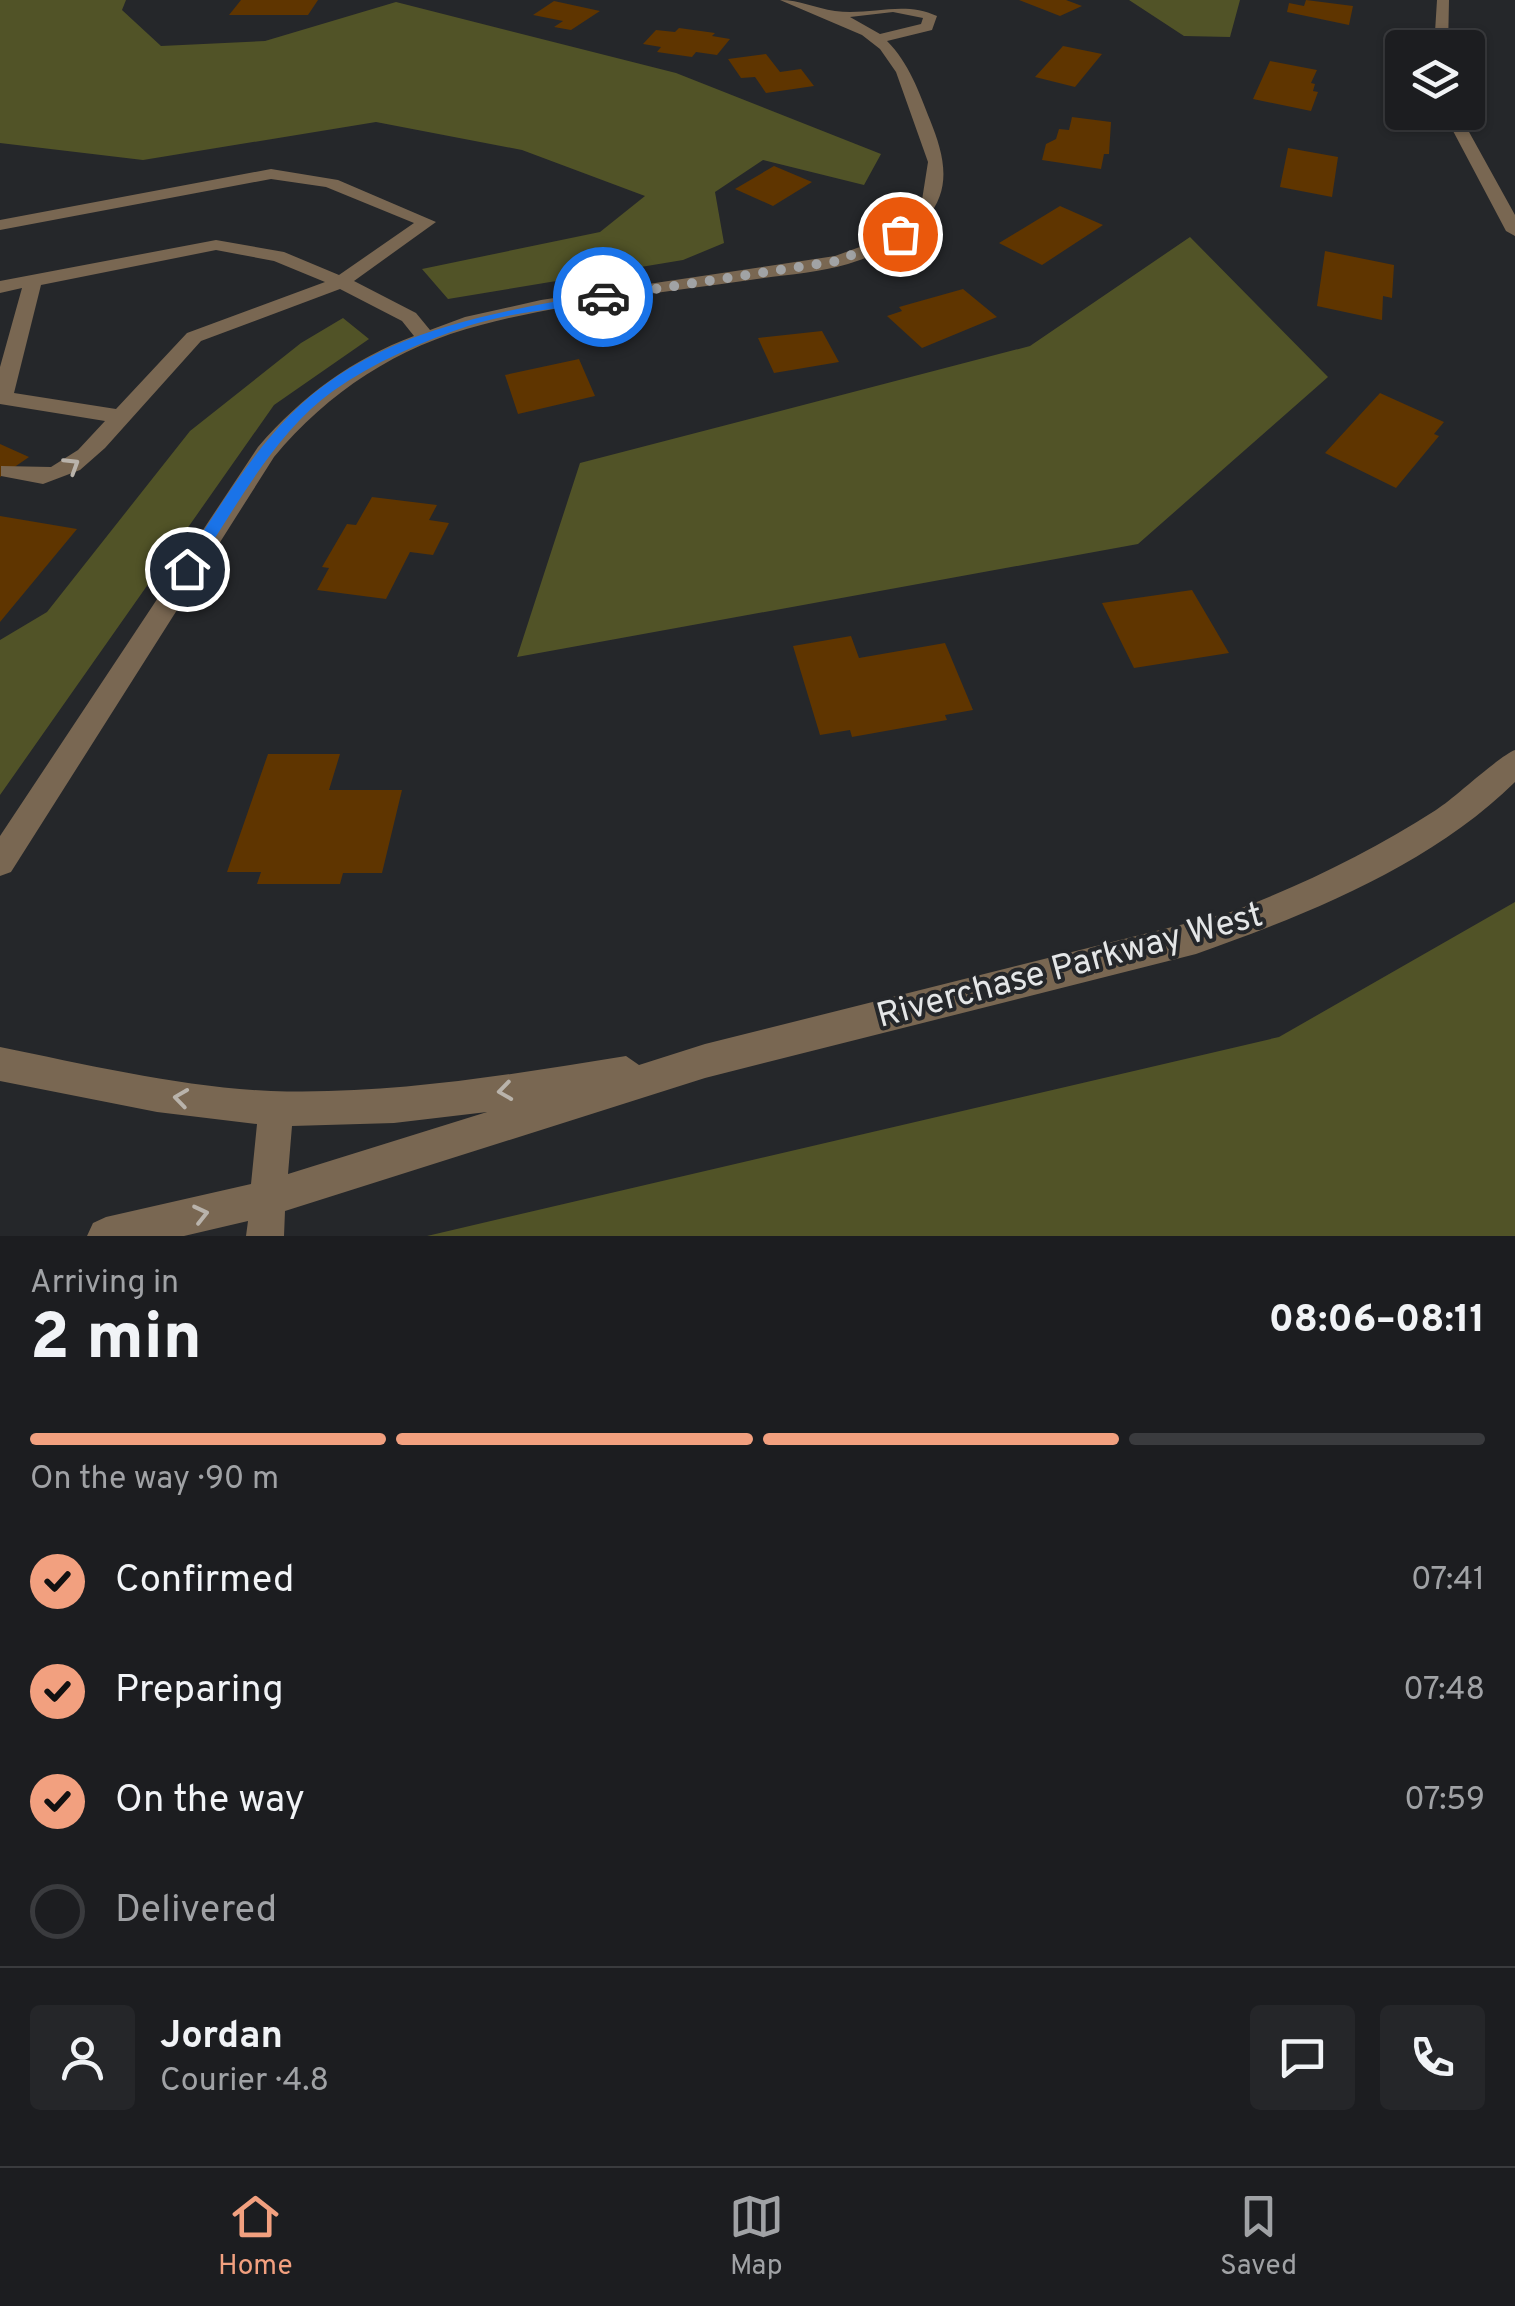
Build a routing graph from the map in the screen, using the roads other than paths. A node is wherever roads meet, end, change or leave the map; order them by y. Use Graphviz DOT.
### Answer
graph roads {
  1 [pos="786,0"];
  2 [pos="1443,0"];
  3 [pos="832,15"];
  4 [pos="1442,30"];
  5 [pos="878,39"];
  6 [pos="1460,130"];
  7 [pos="0,225"];
  8 [pos="1515,231"];
  9 [pos="34,280"];
  10 [pos="341,282"];
  11 [pos="0,286"];
  12 [pos="9,336"];
  13 [pos="426,336"];
  14 [pos="1,398"];
  15 [pos="121,417"];
  16 [pos="8,472"];
  17 [pos="1515,762"];
  18 [pos="0,862"];
  19 [pos="705,1062"];
  20 [pos="0,1064"];
  21 [pos="276,1107"];
  22 [pos="268,1198"];
  23 [pos="106,1236"];
  24 [pos="266,1236"];
  1 -- 3 [label="street"];
  2 -- 4 [label="street"];
  3 -- 5 [label="street"];
  3 -- 5 [label="street"];
  5 -- 13 [label="street"];
  6 -- 8 [label="street"];
  7 -- 10 [label="street"];
  9 -- 10 [label="street"];
  9 -- 11 [label="street"];
  9 -- 12 [label="street"];
  10 -- 13 [label="street"];
  10 -- 15 [label="street"];
  12 -- 14 [label="street"];
  13 -- 18 [label="street"];
  14 -- 15 [label="street"];
  16 -- 15 [label="street, one-way"];
  17 -- 19 [label="street, Riverchase Parkway West"];
  19 -- 21 [label="street, Riverchase Parkway West, one-way"];
  19 -- 22 [label="street, Riverchase Parkway West"];
  21 -- 20 [label="street, Riverchase Parkway West, one-way"];
  21 -- 22 [label="street"];
  23 -- 22 [label="street, Riverchase Parkway West, one-way"];
  22 -- 24 [label="street"];
}
